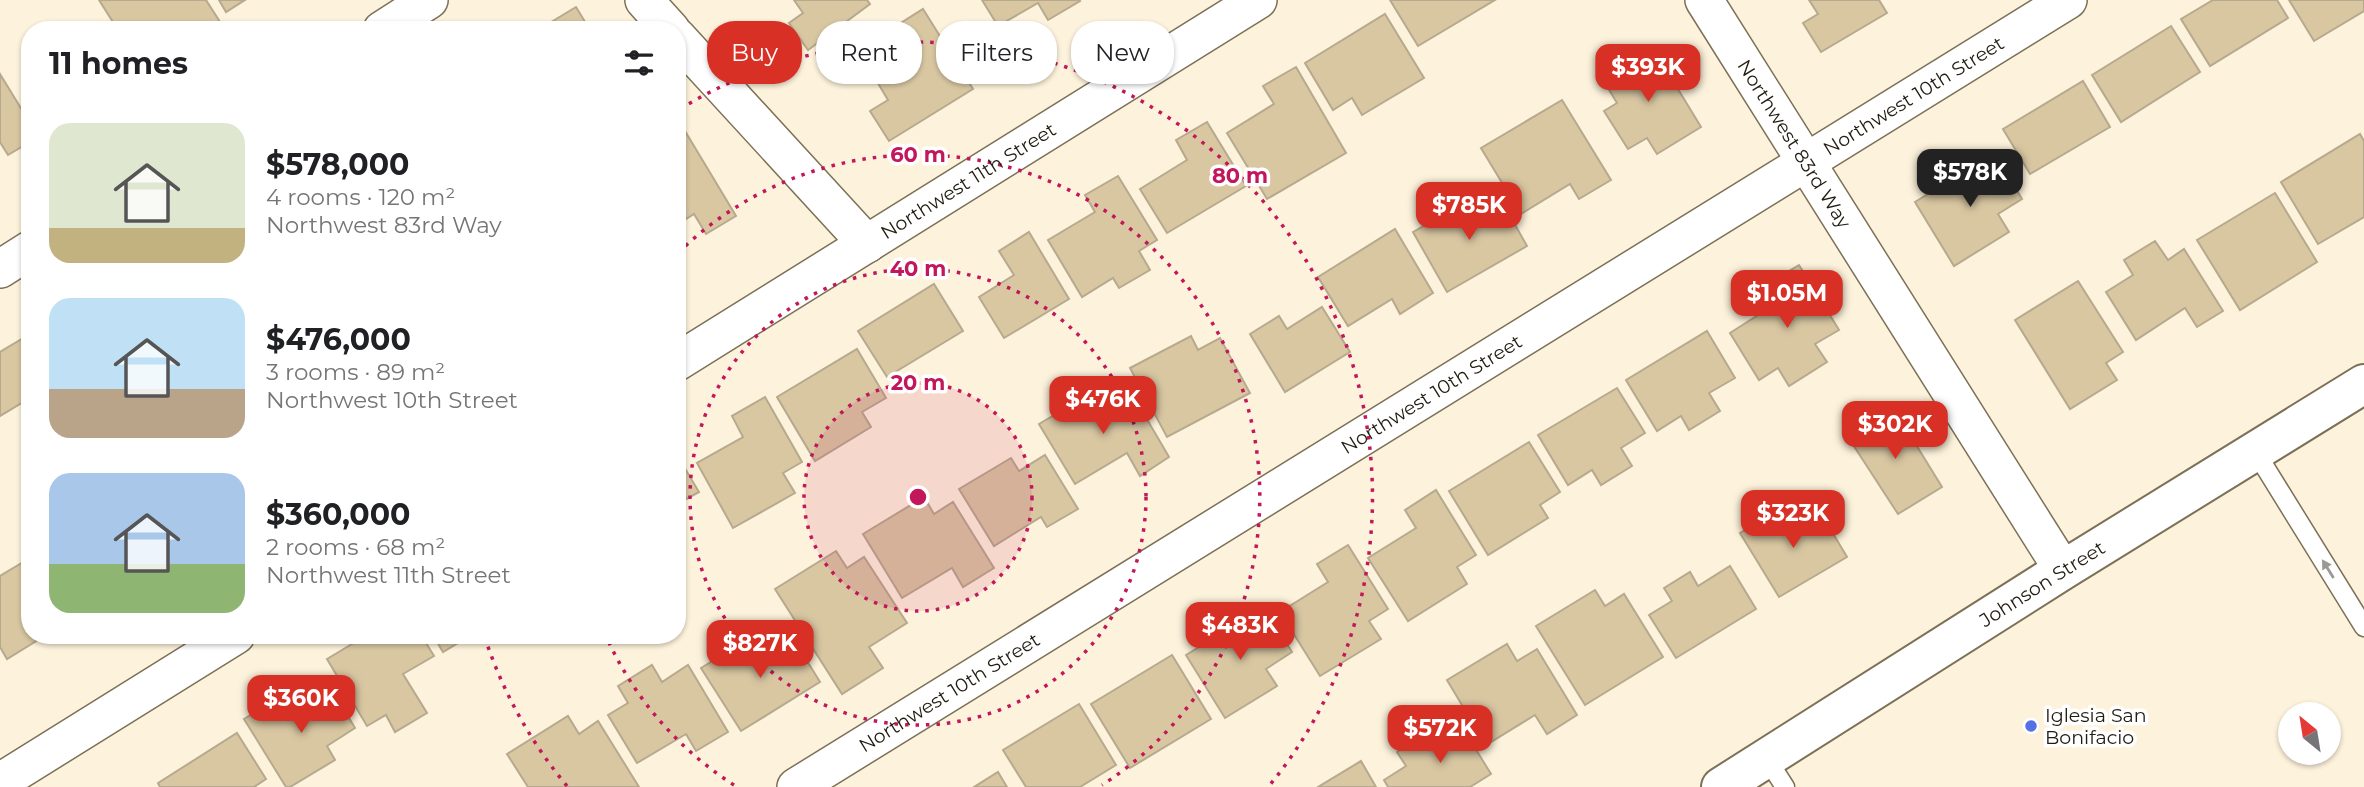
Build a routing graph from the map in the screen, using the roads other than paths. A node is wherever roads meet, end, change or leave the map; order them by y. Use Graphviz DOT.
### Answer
graph roads {
  1 [pos="429,0"];
  2 [pos="644,0"];
  3 [pos="1258,0"];
  4 [pos="1704,0"];
  5 [pos="2068,0"];
  6 [pos="396,21"];
  7 [pos="663,21"];
  8 [pos="686,47"];
  9 [pos="1807,161"];
  10 [pos="867,244"];
  11 [pos="21,256"];
  12 [pos="0,269"];
  13 [pos="686,356"];
  14 [pos="2362,389"];
  15 [pos="2255,452"];
  16 [pos="2063,570"];
  17 [pos="2364,626"];
  18 [pos="222,644"];
  19 [pos="1776,773"];
  20 [pos="0,782"];
  21 [pos="796,787"];
  22 [pos="1721,787"];
  1 -- 6 [label="street"];
  2 -- 7 [label="street"];
  3 -- 10 [label="street, Northwest 11th Street"];
  4 -- 9 [label="street, Northwest 83rd Way"];
  5 -- 9 [label="street, Northwest 10th Street"];
  8 -- 10 [label="street"];
  9 -- 16 [label="street, Northwest 83rd Way"];
  9 -- 21 [label="street, Northwest 10th Street"];
  10 -- 13 [label="street, Northwest 11th Street"];
  11 -- 12 [label="street"];
  14 -- 15 [label="street, Johnson Street"];
  15 -- 16 [label="street, Johnson Street"];
  17 -- 15 [label="lane, one-way"];
  16 -- 19 [label="street, Johnson Street"];
  18 -- 20 [label="street"];
  19 -- 22 [label="street, Johnson Street"];
}
